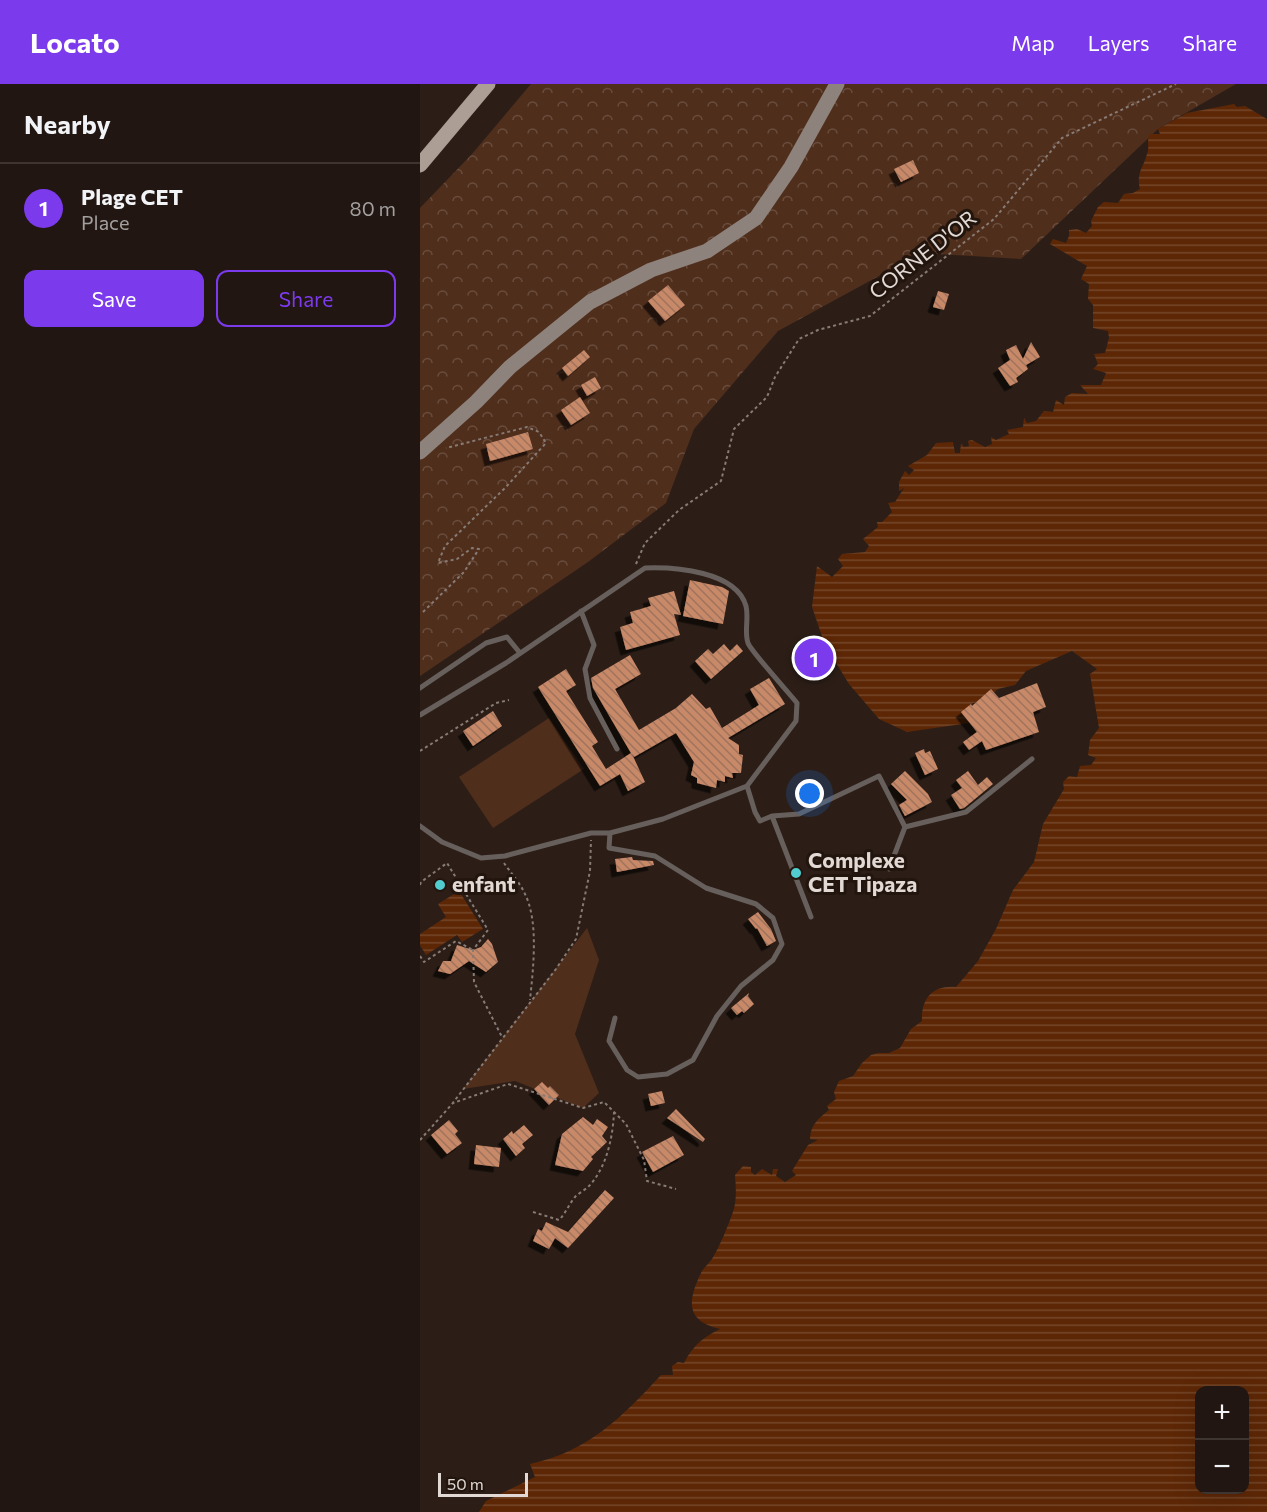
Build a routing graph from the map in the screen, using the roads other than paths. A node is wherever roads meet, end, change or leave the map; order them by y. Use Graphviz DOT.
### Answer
graph roads {
  1 [pos="488,84"];
  2 [pos="837,84"];
  3 [pos="420,165"];
  4 [pos="420,452"];
  5 [pos="580,611"];
  6 [pos="520,653"];
  7 [pos="420,688"];
  8 [pos="420,715"];
  9 [pos="617,749"];
  10 [pos="1032,759"];
  11 [pos="747,786"];
  12 [pos="772,816"];
  13 [pos="420,826"];
  14 [pos="905,826"];
  15 [pos="610,833"];
  16 [pos="889,869"];
  17 [pos="811,917"];
  18 [pos="615,1018"];
  1 -- 3 [label="main road"];
  2 -- 4 [label="street"];
  5 -- 6 [label="lane"];
  5 -- 9 [label="lane"];
  5 -- 11 [label="lane"];
  6 -- 7 [label="lane"];
  6 -- 8 [label="lane"];
  10 -- 14 [label="lane"];
  11 -- 12 [label="lane"];
  11 -- 15 [label="lane"];
  12 -- 14 [label="lane"];
  12 -- 17 [label="lane"];
  13 -- 15 [label="lane"];
  14 -- 16 [label="lane"];
  15 -- 18 [label="lane"];
}
